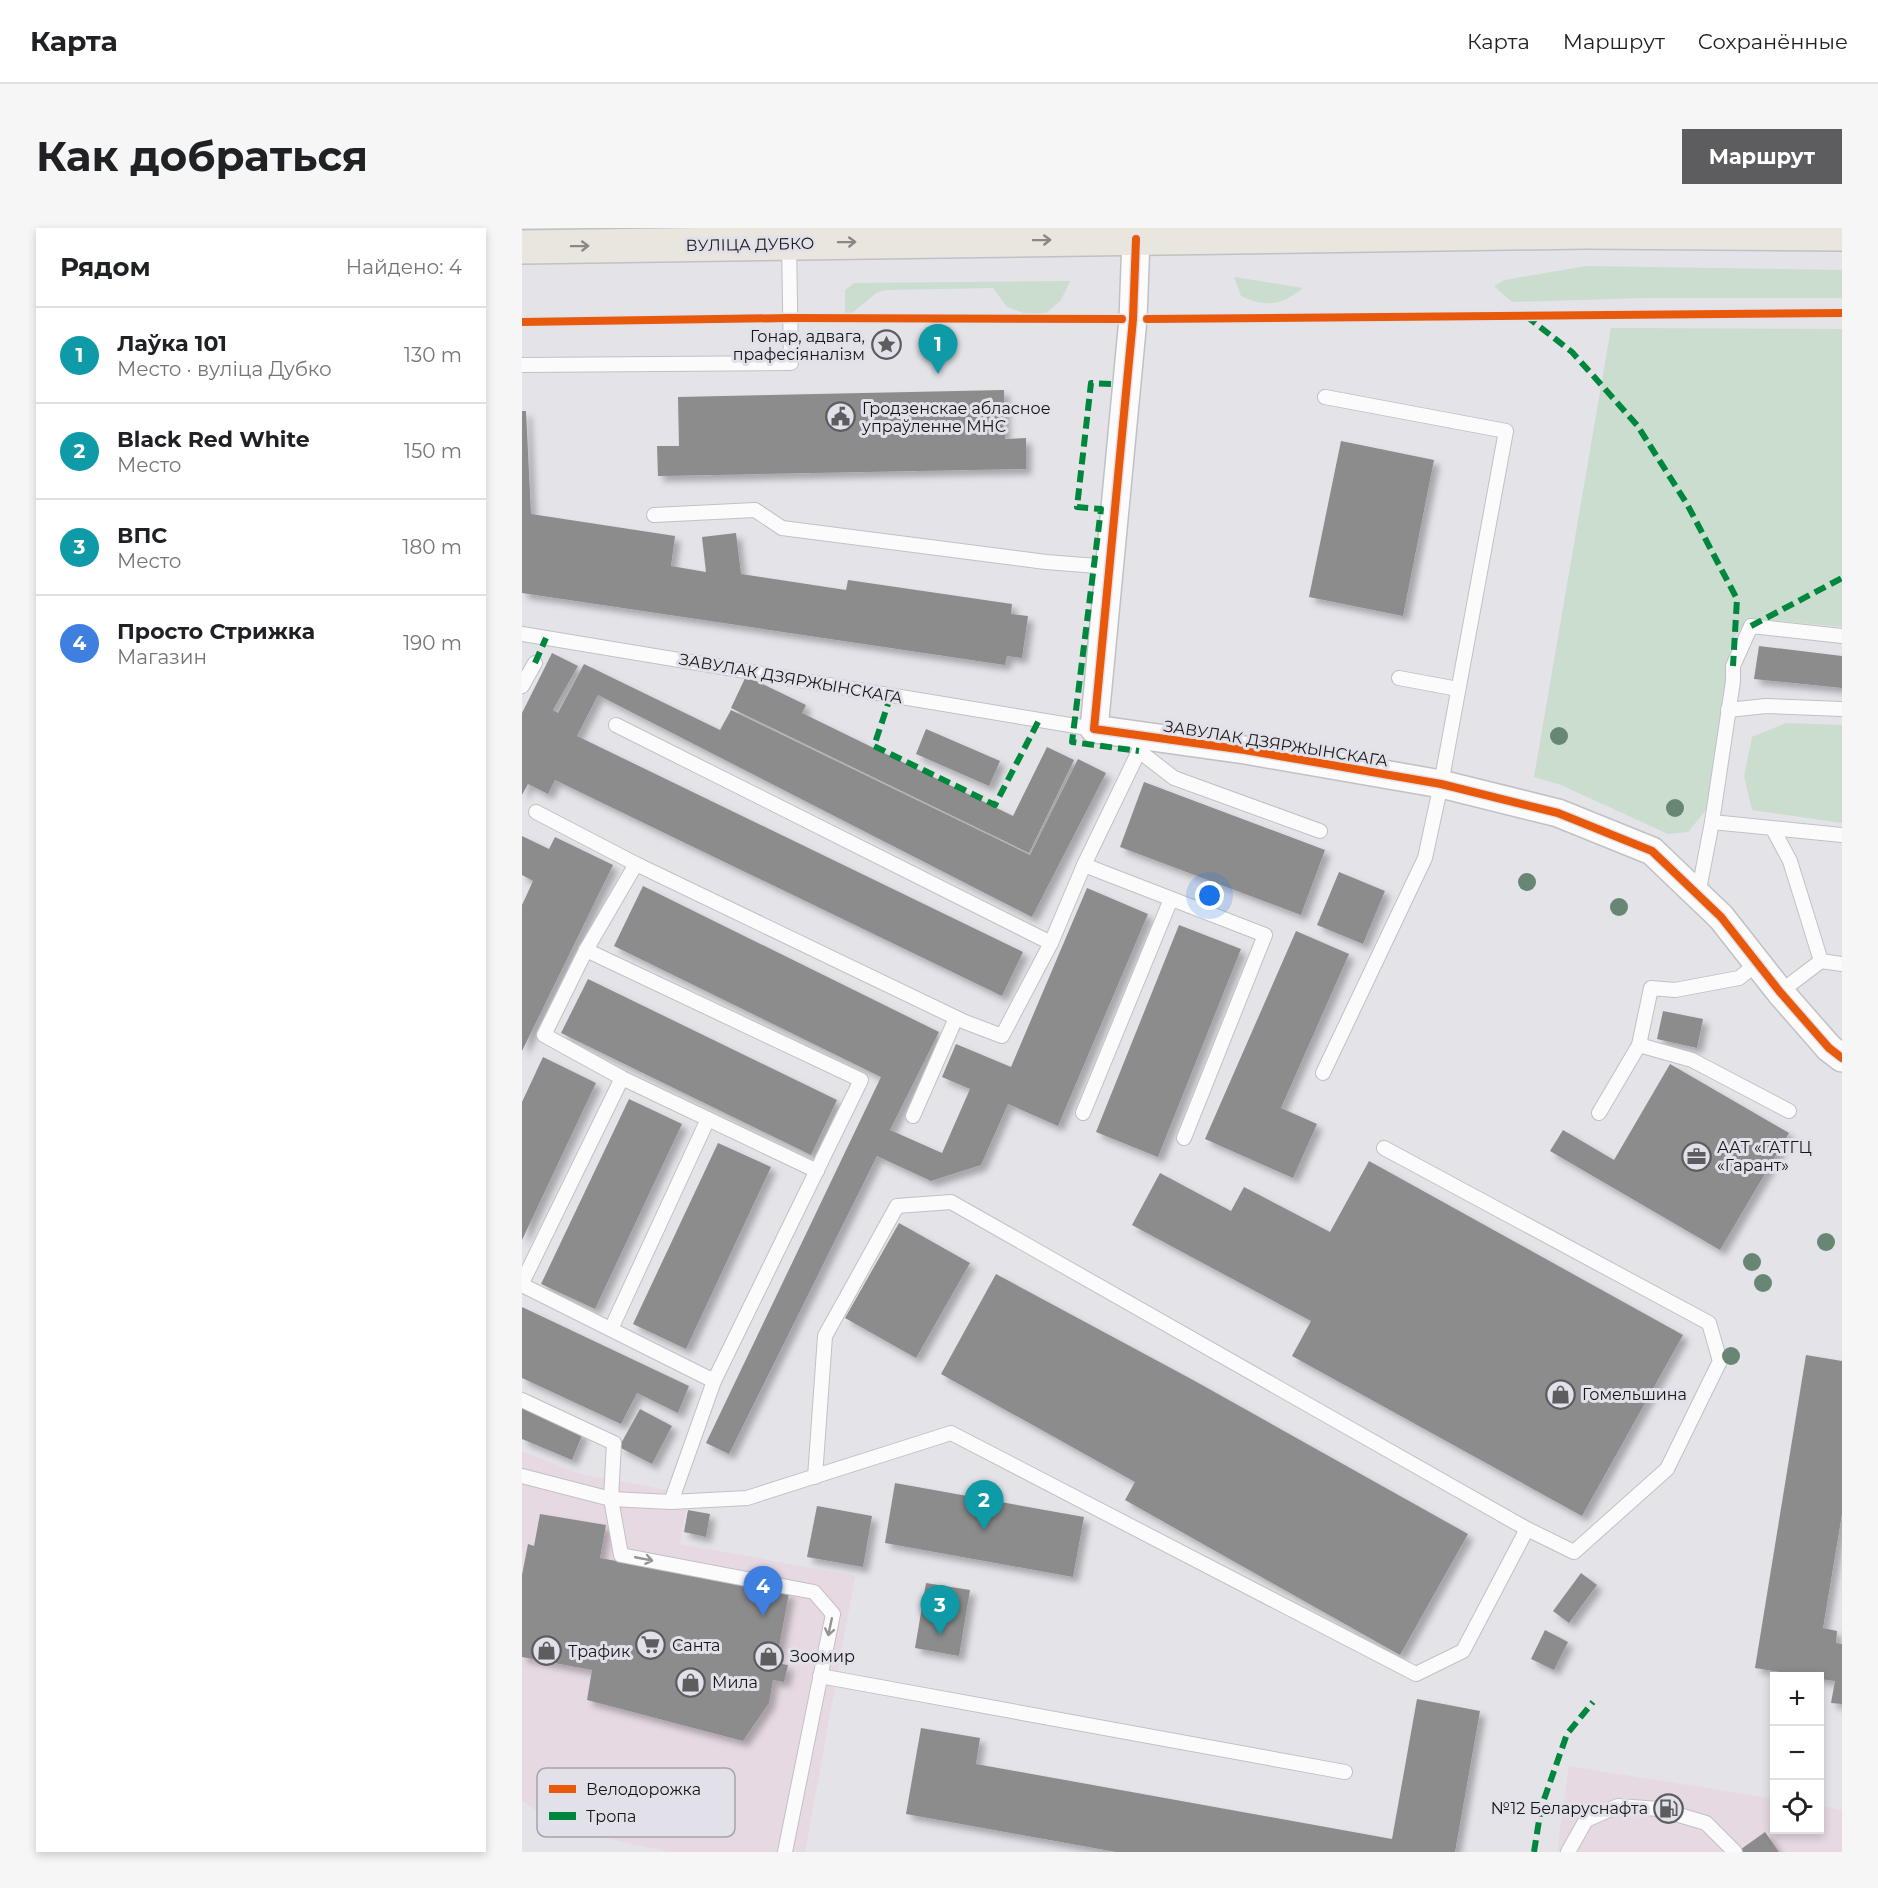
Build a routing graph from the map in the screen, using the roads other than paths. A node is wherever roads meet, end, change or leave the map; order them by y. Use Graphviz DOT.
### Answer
graph roads {
  1 [pos="1136,234"];
  2 [pos="1842,234"];
  3 [pos="788,236"];
  4 [pos="522,247"];
  5 [pos="522,365"];
  6 [pos="1325,398"];
  7 [pos="654,515"];
  8 [pos="1110,567"];
  9 [pos="522,634"];
  10 [pos="1842,636"];
  11 [pos="535,663"];
  12 [pos="1399,678"];
  13 [pos="522,686"];
  14 [pos="1458,689"];
  15 [pos="1842,709"];
  16 [pos="1728,710"];
  17 [pos="616,726"];
  18 [pos="1094,729"];
  19 [pos="1141,743"];
  20 [pos="1441,784"];
  21 [pos="536,812"];
  22 [pos="1712,822"];
  23 [pos="1773,829"];
  24 [pos="1320,831"];
  25 [pos="1842,835"];
  26 [pos="636,864"];
  27 [pos="1084,866"];
  28 [pos="1698,895"];
  29 [pos="1171,899"];
  30 [pos="1051,943"];
  31 [pos="586,950"];
  32 [pos="1821,961"];
  33 [pos="1758,963"];
  34 [pos="1842,964"];
  35 [pos="1780,992"];
  36 [pos="956,1018"];
  37 [pos="1639,1045"];
  38 [pos="1842,1058"];
  39 [pos="1323,1073"];
  40 [pos="622,1078"];
  41 [pos="1789,1111"];
  42 [pos="1083,1113"];
  43 [pos="1599,1113"];
  44 [pos="913,1116"];
  45 [pos="708,1119"];
  46 [pos="1184,1138"];
  47 [pos="1384,1148"];
  48 [pos="817,1171"];
  49 [pos="522,1284"];
  50 [pos="611,1329"];
  51 [pos="714,1381"];
  52 [pos="522,1400"];
  53 [pos="522,1476"];
  54 [pos="814,1477"];
  55 [pos="611,1499"];
  56 [pos="671,1502"];
  57 [pos="1527,1529"];
  58 [pos="820,1676"];
  59 [pos="1345,1772"];
  60 [pos="785,1852"];
  61 [pos="1568,1852"];
  62 [pos="1735,1852"];
  1 -- 2 [label="main road, ВУЛІЦА ДУБКО"];
  3 -- 1 [label="main road, ВУЛІЦА ДУБКО, one-way"];
  1 -- 8 [label="street"];
  4 -- 3 [label="main road, ВУЛІЦА ДУБКО, one-way"];
  3 -- 5 [label="lane"];
  6 -- 14 [label="lane"];
  7 -- 8 [label="lane"];
  8 -- 18 [label="street"];
  9 -- 18 [label="lane, ЗАВУЛАК ДЗЯРЖЫНСКАГА"];
  10 -- 16 [label="lane"];
  11 -- 13 [label="lane"];
  12 -- 14 [label="lane"];
  14 -- 20 [label="lane"];
  15 -- 16 [label="lane"];
  16 -- 22 [label="lane"];
  17 -- 30 [label="lane"];
  18 -- 19 [label="street, ЗАВУЛАК ДЗЯРЖЫНСКАГА"];
  19 -- 20 [label="street, ЗАВУЛАК ДЗЯРЖЫНСКАГА"];
  19 -- 24 [label="lane"];
  19 -- 27 [label="lane"];
  20 -- 28 [label="street, ЗАВУЛАК ДЗЯРЖЫНСКАГА"];
  20 -- 39 [label="lane"];
  21 -- 26 [label="lane"];
  22 -- 23 [label="lane"];
  22 -- 28 [label="lane"];
  23 -- 25 [label="lane"];
  23 -- 32 [label="lane"];
  26 -- 31 [label="lane"];
  26 -- 36 [label="lane"];
  27 -- 29 [label="lane"];
  27 -- 30 [label="lane"];
  28 -- 33 [label="street, ЗАВУЛАК ДЗЯРЖЫНСКАГА"];
  29 -- 42 [label="lane"];
  29 -- 46 [label="lane"];
  30 -- 36 [label="lane"];
  31 -- 40 [label="lane"];
  31 -- 48 [label="lane"];
  32 -- 34 [label="lane"];
  32 -- 35 [label="lane"];
  33 -- 35 [label="street, ЗАВУЛАК ДЗЯРЖЫНСКАГА"];
  33 -- 37 [label="lane"];
  35 -- 38 [label="street, ЗАВУЛАК ДЗЯРЖЫНСКАГА"];
  36 -- 44 [label="lane"];
  37 -- 41 [label="lane"];
  37 -- 43 [label="lane"];
  40 -- 45 [label="lane"];
  40 -- 49 [label="lane"];
  45 -- 48 [label="lane"];
  45 -- 50 [label="lane"];
  47 -- 57 [label="lane"];
  48 -- 51 [label="lane"];
  49 -- 50 [label="lane"];
  50 -- 51 [label="lane"];
  51 -- 56 [label="lane"];
  52 -- 55 [label="lane"];
  53 -- 55 [label="lane"];
  54 -- 56 [label="lane"];
  54 -- 57 [label="lane"];
  54 -- 57 [label="lane"];
  55 -- 56 [label="lane"];
  55 -- 58 [label="lane, one-way"];
  58 -- 59 [label="lane"];
  58 -- 60 [label="lane"];
  61 -- 62 [label="lane"];
}
